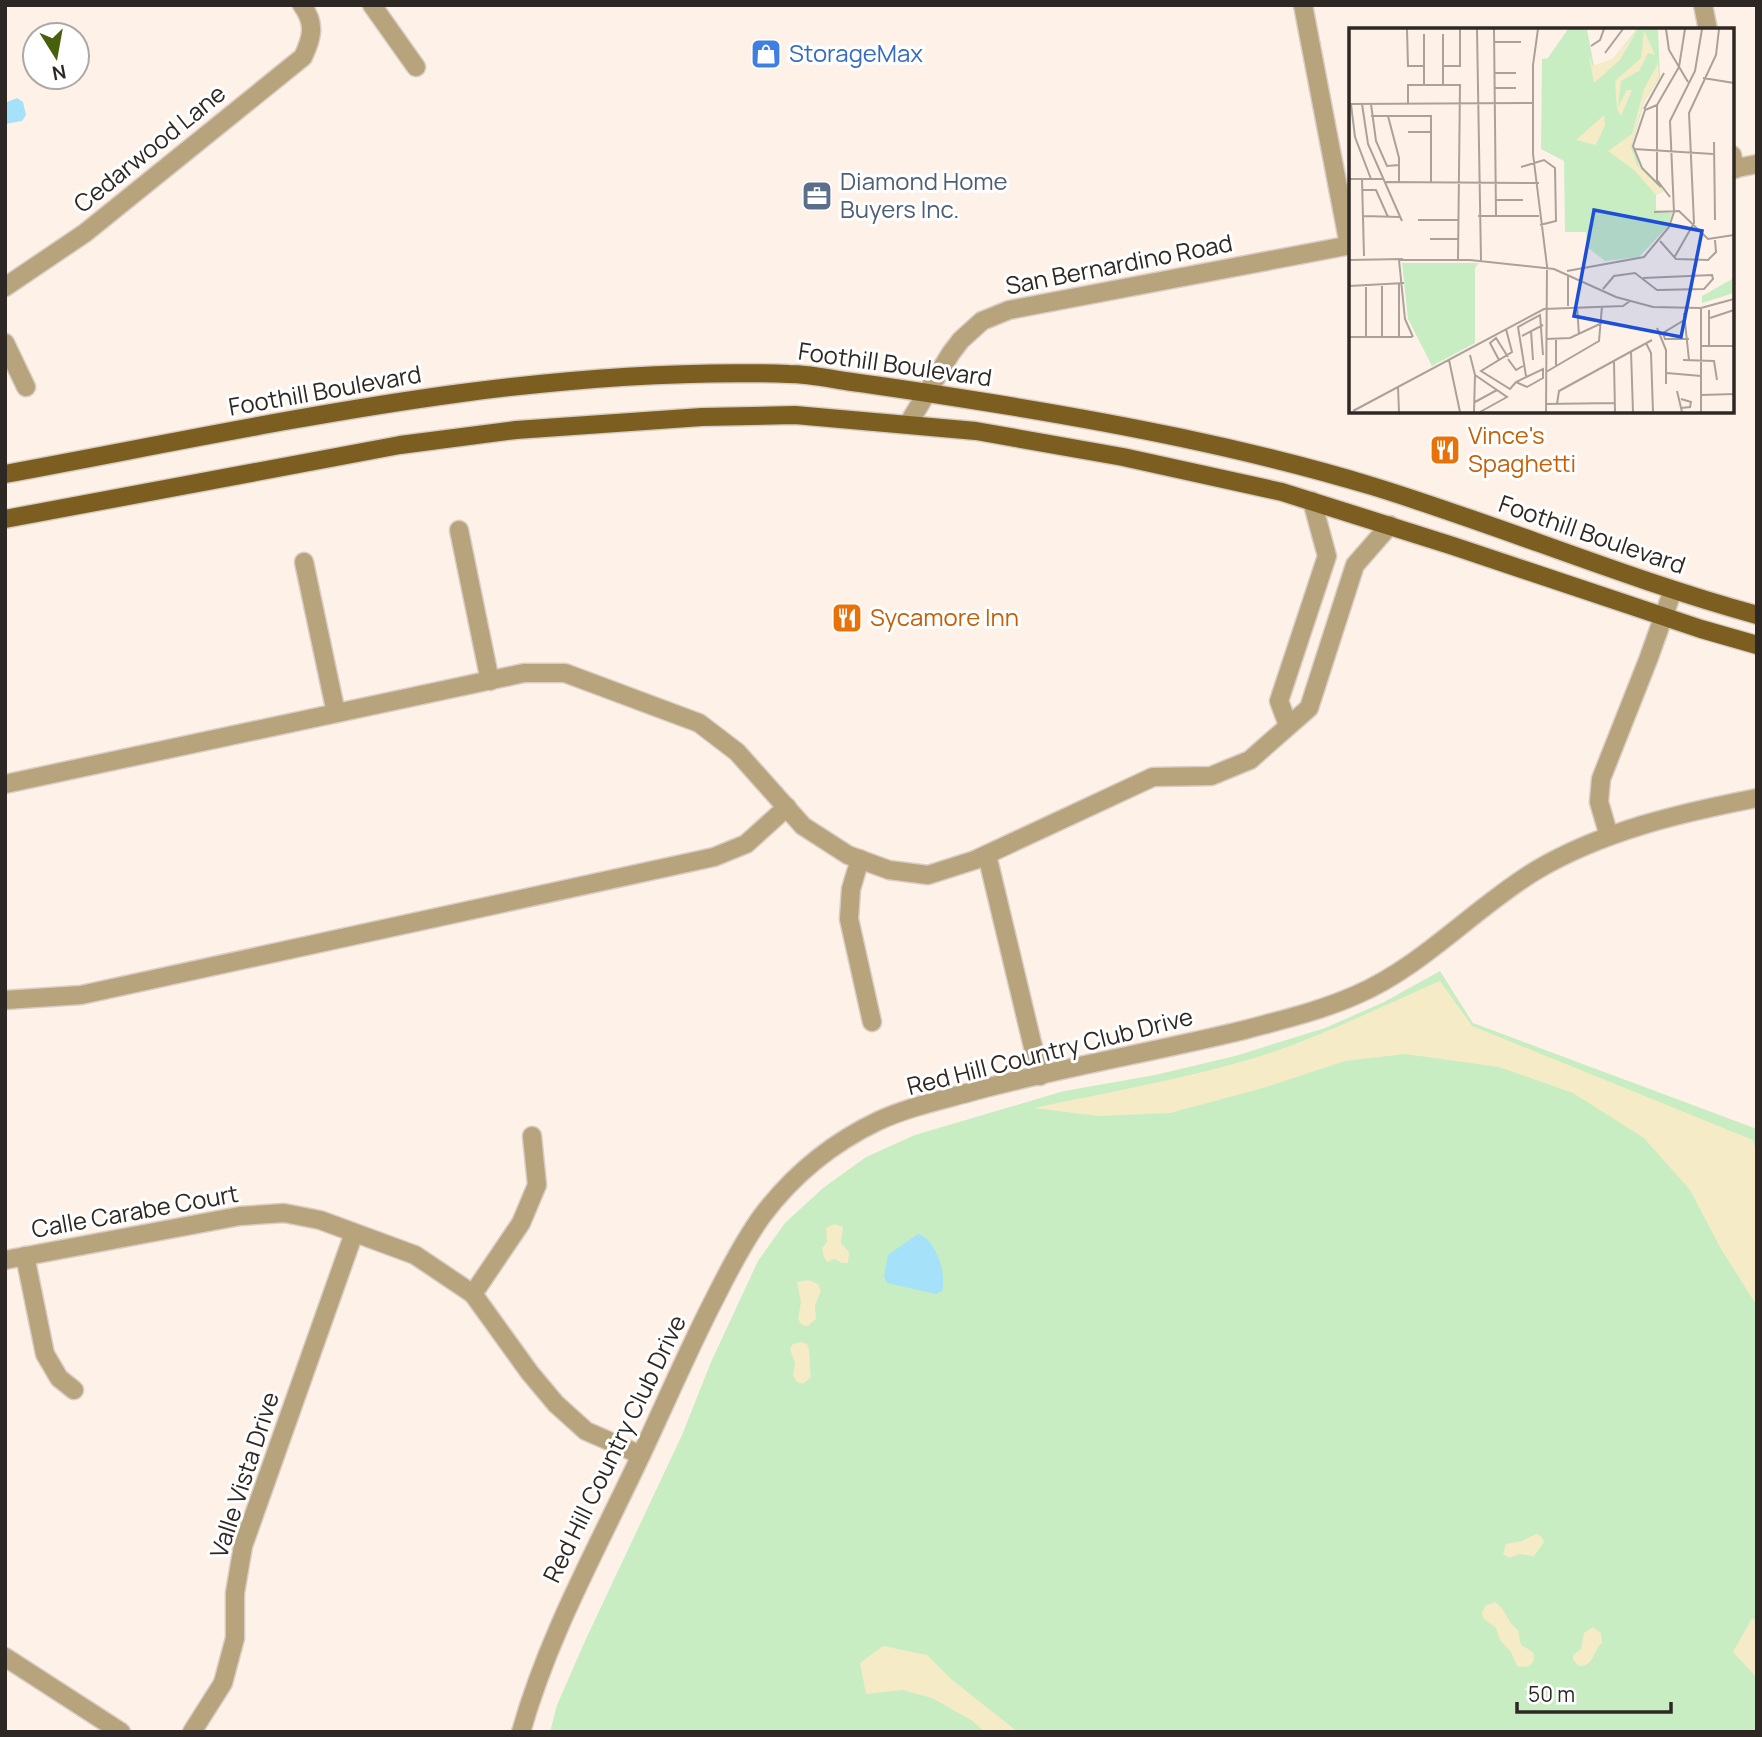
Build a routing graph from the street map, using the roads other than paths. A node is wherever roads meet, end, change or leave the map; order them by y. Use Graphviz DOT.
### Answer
graph roads {
  1 [pos="302,5"];
  2 [pos="372,5"];
  3 [pos="1303,5"];
  4 [pos="1703,5"];
  5 [pos="1708,28"];
  6 [pos="416,67"];
  7 [pos="1734,164"];
  8 [pos="1757,164"];
  9 [pos="1349,240"];
  10 [pos="1349,245"];
  11 [pos="5,288"];
  12 [pos="5,343"];
  13 [pos="26,387"];
  14 [pos="926,392"];
  15 [pos="908,424"];
  16 [pos="5,474"];
  17 [pos="1312,501"];
  18 [pos="5,519"];
  19 [pos="1390,525"];
  20 [pos="459,530"];
  21 [pos="1327,556"];
  22 [pos="304,562"];
  23 [pos="1355,565"];
  24 [pos="1673,590"];
  25 [pos="1757,615"];
  26 [pos="1663,617"];
  27 [pos="1757,645"];
  28 [pos="1288,673"];
  29 [pos="490,681"];
  30 [pos="1317,682"];
  31 [pos="337,713"];
  32 [pos="1289,725"];
  33 [pos="5,784"];
  34 [pos="1757,798"];
  35 [pos="787,807"];
  36 [pos="1609,835"];
  37 [pos="987,855"];
  38 [pos="860,859"];
  39 [pos="5,1000"];
  40 [pos="872,1022"];
  41 [pos="1040,1076"];
  42 [pos="532,1136"];
  43 [pos="354,1233"];
  44 [pos="25,1256"];
  45 [pos="5,1259"];
  46 [pos="473,1294"];
  47 [pos="74,1390"];
  48 [pos="641,1455"];
  49 [pos="5,1657"];
  50 [pos="121,1732"];
  51 [pos="192,1732"];
  52 [pos="522,1732"];
  1 -- 11 [label="street, Cedarwood Lane"];
  2 -- 6 [label="street"];
  3 -- 9 [label="street"];
  4 -- 5 [label="street"];
  7 -- 8 [label="street"];
  10 -- 14 [label="street, San Bernardino Road"];
  12 -- 13 [label="street"];
  14 -- 15 [label="street, San Bernardino Road"];
  14 -- 16 [label="main road, Foothill Boulevard"];
  14 -- 24 [label="main road, Foothill Boulevard"];
  15 -- 17 [label="main road"];
  15 -- 18 [label="main road"];
  17 -- 19 [label="main road"];
  17 -- 21 [label="street"];
  19 -- 23 [label="street"];
  19 -- 26 [label="main road"];
  20 -- 29 [label="street"];
  21 -- 23 [label="street"];
  21 -- 28 [label="street"];
  22 -- 31 [label="street"];
  23 -- 30 [label="street"];
  24 -- 25 [label="main road, Foothill Boulevard"];
  24 -- 26 [label="street"];
  26 -- 27 [label="main road"];
  26 -- 36 [label="street"];
  28 -- 30 [label="street"];
  28 -- 32 [label="street"];
  29 -- 31 [label="street"];
  29 -- 35 [label="street"];
  30 -- 32 [label="street"];
  31 -- 33 [label="street"];
  32 -- 37 [label="street"];
  34 -- 36 [label="street, Red Hill Country Club Drive"];
  35 -- 38 [label="street"];
  35 -- 39 [label="street"];
  36 -- 41 [label="street, Red Hill Country Club Drive"];
  37 -- 38 [label="street"];
  37 -- 41 [label="street"];
  38 -- 40 [label="street"];
  41 -- 48 [label="street, Red Hill Country Club Drive"];
  42 -- 46 [label="street"];
  43 -- 44 [label="street, Calle Carabe Court"];
  43 -- 46 [label="street, Calle Carabe Court"];
  43 -- 51 [label="street, Valle Vista Drive"];
  44 -- 45 [label="street"];
  44 -- 47 [label="street, Calle Carabe Court"];
  46 -- 48 [label="street"];
  48 -- 52 [label="street, Red Hill Country Club Drive"];
  49 -- 50 [label="street"];
}
